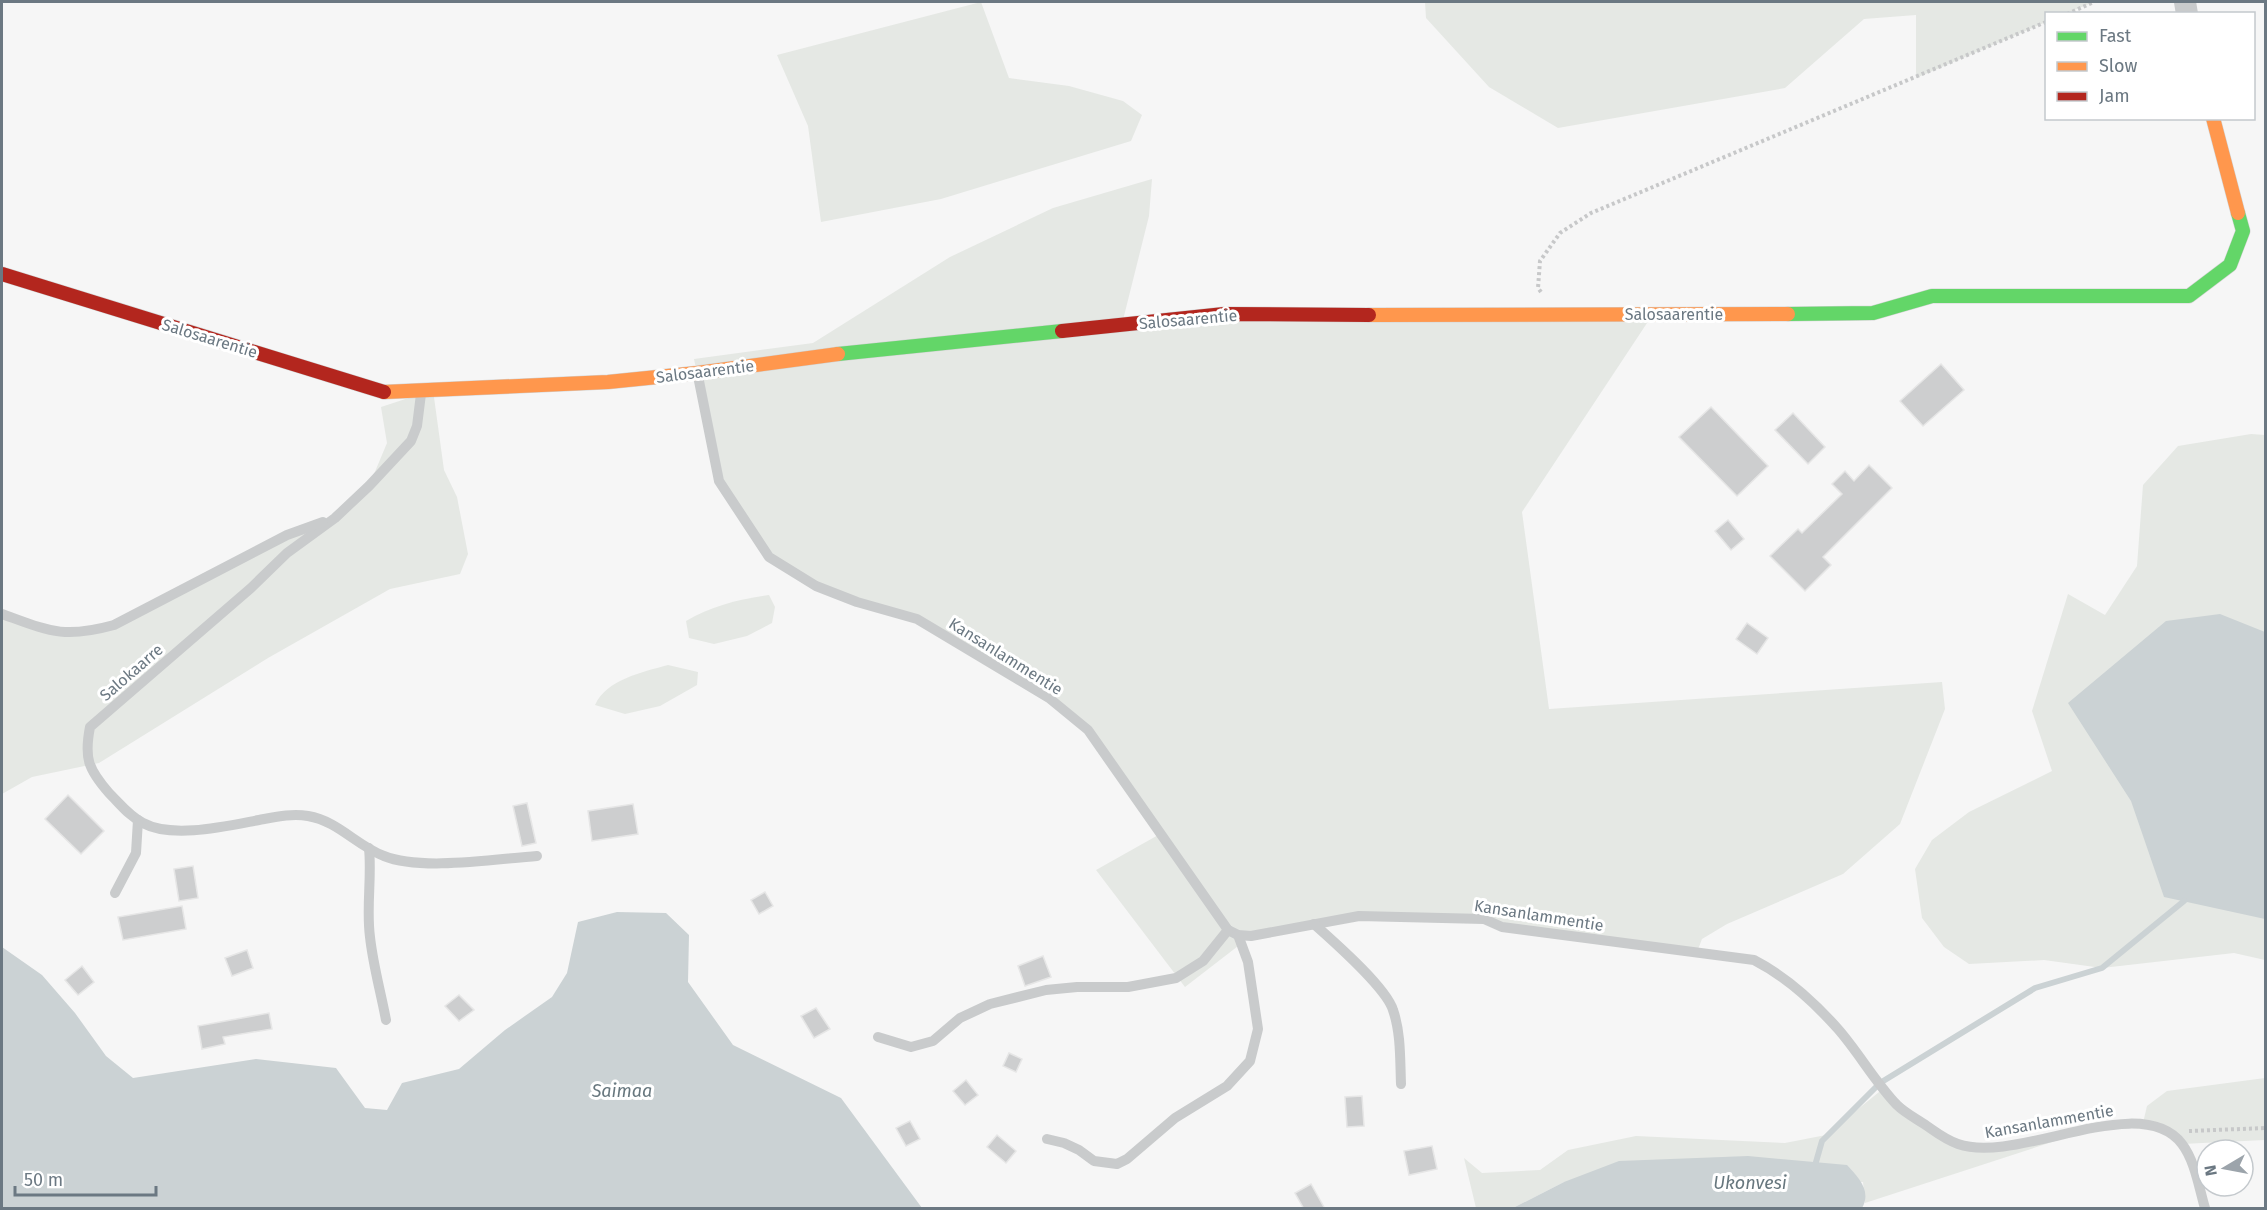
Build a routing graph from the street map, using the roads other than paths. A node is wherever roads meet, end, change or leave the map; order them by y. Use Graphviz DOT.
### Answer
graph roads {
  1 [pos="2214,120"];
  2 [pos="2,274"];
  3 [pos="697,373"];
  4 [pos="421,390"];
  5 [pos="335,518"];
  6 [pos="2,614"];
  7 [pos="138,820"];
  8 [pos="366,847"];
  9 [pos="537,856"];
  10 [pos="115,893"];
  11 [pos="1314,924"];
  12 [pos="1233,933"];
  13 [pos="386,1020"];
  14 [pos="878,1037"];
  15 [pos="1401,1084"];
  16 [pos="1047,1139"];
  17 [pos="2205,1209"];
  1 -- 3 [label="street, Salosaarentie"];
  2 -- 4 [label="street, Salosaarentie"];
  3 -- 4 [label="street, Salosaarentie"];
  3 -- 12 [label="lane, Kansanlammentie"];
  4 -- 5 [label="lane, Salokaarre"];
  5 -- 6 [label="lane"];
  5 -- 7 [label="lane, Salokaarre"];
  7 -- 8 [label="lane, Salokaarre"];
  7 -- 10 [label="lane"];
  8 -- 9 [label="lane, Salokaarre"];
  8 -- 13 [label="lane"];
  11 -- 12 [label="lane, Kansanlammentie"];
  11 -- 15 [label="lane"];
  11 -- 17 [label="lane, Kansanlammentie"];
  12 -- 14 [label="lane"];
  12 -- 16 [label="lane"];
}
